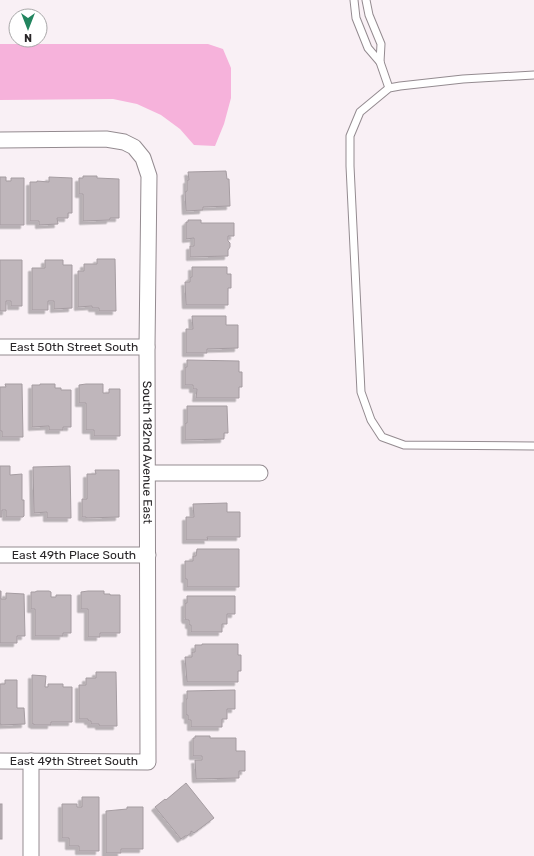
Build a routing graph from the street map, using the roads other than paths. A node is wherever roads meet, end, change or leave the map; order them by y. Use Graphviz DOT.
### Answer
graph roads {
  1 [pos="354,0"];
  2 [pos="366,0"];
  3 [pos="380,62"];
  4 [pos="534,75"];
  5 [pos="389,88"];
  6 [pos="0,140"];
  7 [pos="0,347"];
  8 [pos="147,347"];
  9 [pos="534,446"];
  10 [pos="148,473"];
  11 [pos="260,473"];
  12 [pos="0,555"];
  13 [pos="148,555"];
  14 [pos="0,761"];
  15 [pos="31,761"];
  16 [pos="148,762"];
  17 [pos="31,856"];
  1 -- 3 [label="lane"];
  2 -- 3 [label="lane"];
  3 -- 5 [label="lane"];
  4 -- 5 [label="lane"];
  5 -- 9 [label="lane"];
  6 -- 8 [label="street, South 182nd Avenue East"];
  7 -- 8 [label="street, East 50th Street South"];
  8 -- 10 [label="street, South 182nd Avenue East"];
  10 -- 11 [label="street"];
  10 -- 13 [label="street, South 182nd Avenue East"];
  12 -- 13 [label="street, East 49th Place South"];
  13 -- 16 [label="street, South 182nd Avenue East"];
  14 -- 15 [label="street, East 49th Street South"];
  15 -- 16 [label="street, East 49th Street South"];
  15 -- 17 [label="street"];
}
